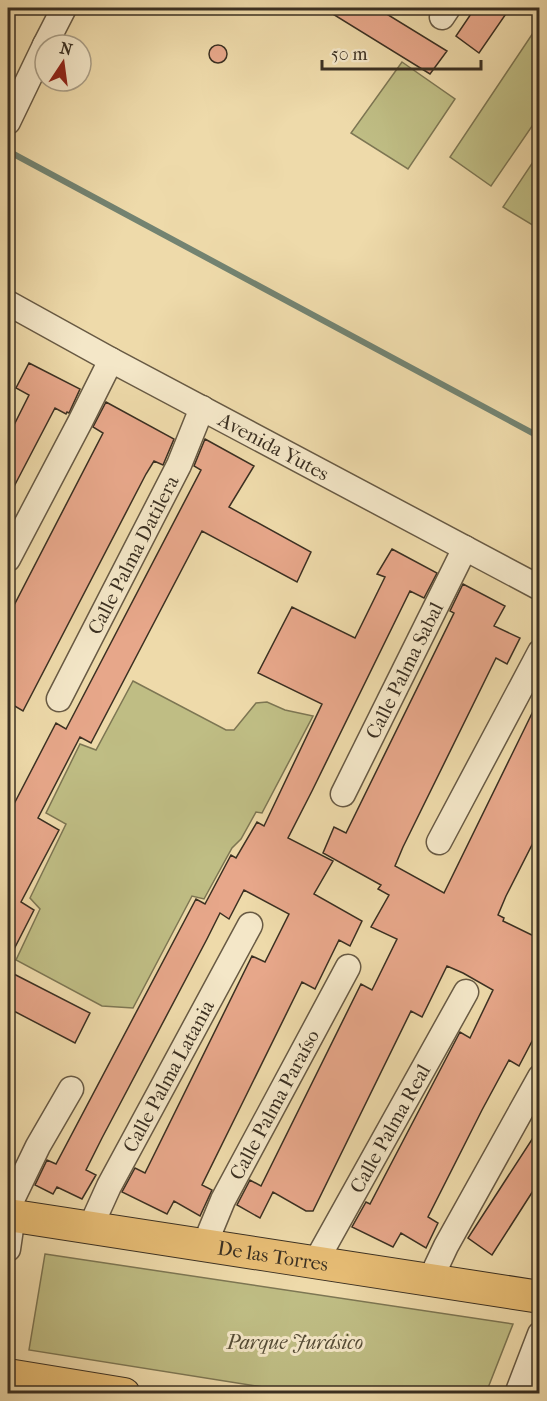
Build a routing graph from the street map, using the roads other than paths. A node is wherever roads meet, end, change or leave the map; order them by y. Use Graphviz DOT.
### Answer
graph roads {
  1 [pos="64,8"];
  2 [pos="51,33"];
  3 [pos="33,68"];
  4 [pos="9,114"];
  5 [pos="8,303"];
  6 [pos="111,360"];
  7 [pos="202,408"];
  8 [pos="465,548"];
  9 [pos="8,559"];
  10 [pos="540,588"];
  11 [pos="540,652"];
  12 [pos="59,699"];
  13 [pos="343,794"];
  14 [pos="439,842"];
  15 [pos="250,925"];
  16 [pos="348,967"];
  17 [pos="466,992"];
  18 [pos="540,1077"];
  19 [pos="71,1089"];
  20 [pos="9,1213"];
  21 [pos="90,1228"];
  22 [pos="204,1246"];
  23 [pos="8,1248"];
  24 [pos="315,1263"];
  25 [pos="429,1280"];
  26 [pos="540,1297"];
  27 [pos="540,1334"];
  28 [pos="8,1375"];
  29 [pos="118,1393"];
  30 [pos="516,1394"];
  1 -- 2 [label="street"];
  3 -- 4 [label="street"];
  5 -- 6 [label="street, Avenida Yutes"];
  6 -- 7 [label="street, Avenida Yutes"];
  6 -- 9 [label="street"];
  7 -- 8 [label="street, Avenida Yutes"];
  7 -- 12 [label="street, Calle Palma Datilera"];
  8 -- 10 [label="street, Avenida Yutes"];
  8 -- 13 [label="street, Calle Palma Sabal"];
  11 -- 14 [label="street"];
  15 -- 21 [label="street, Calle Palma Latania"];
  16 -- 22 [label="street, Calle Palma Paraíso"];
  17 -- 24 [label="street, Calle Palma Real"];
  18 -- 25 [label="street"];
  19 -- 20 [label="street"];
  20 -- 21 [label="main road, De las Torres"];
  20 -- 23 [label="street"];
  21 -- 22 [label="main road, De las Torres"];
  22 -- 24 [label="main road, De las Torres"];
  24 -- 25 [label="main road, De las Torres"];
  25 -- 26 [label="main road, De las Torres"];
  27 -- 30 [label="street"];
  28 -- 29 [label="main road"];
}
